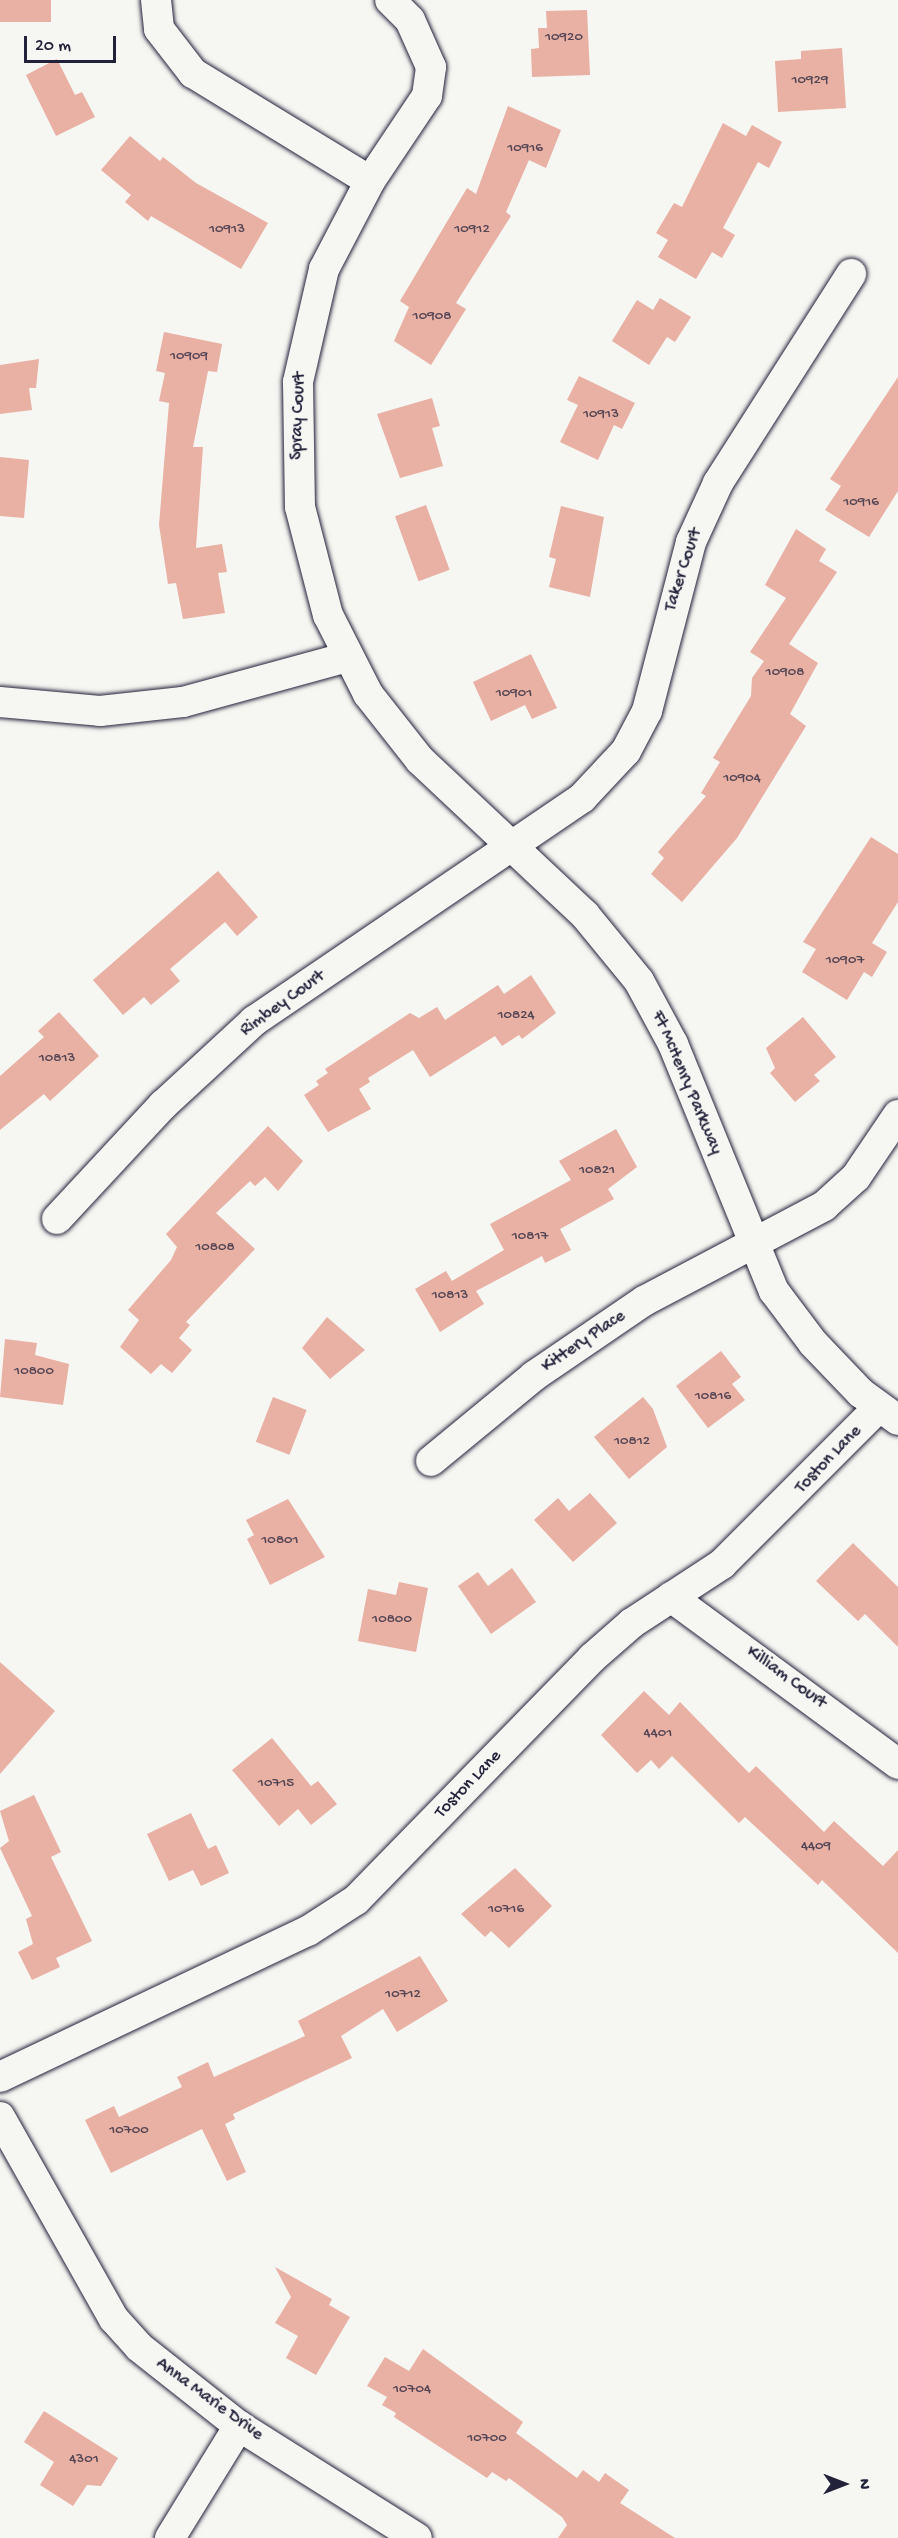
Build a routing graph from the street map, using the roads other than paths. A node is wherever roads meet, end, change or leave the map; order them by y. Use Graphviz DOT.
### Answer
graph roads {
  1 [pos="156,0"];
  2 [pos="390,0"];
  3 [pos="370,181"];
  4 [pos="851,274"];
  5 [pos="347,657"];
  6 [pos="0,702"];
  7 [pos="512,848"];
  8 [pos="898,1115"];
  9 [pos="57,1219"];
  10 [pos="752,1245"];
  11 [pos="889,1413"];
  12 [pos="431,1461"];
  13 [pos="671,1597"];
  14 [pos="898,1764"];
  15 [pos="0,2077"];
  16 [pos="0,2116"];
  17 [pos="239,2426"];
  18 [pos="170,2538"];
  19 [pos="417,2538"];
  1 -- 3 [label="street"];
  2 -- 3 [label="street, Spray Court"];
  3 -- 5 [label="street, Spray Court"];
  4 -- 7 [label="street, Taker Court"];
  5 -- 6 [label="street"];
  5 -- 7 [label="street, Ft McHenry Parkway"];
  7 -- 9 [label="street, Rimbey Court"];
  7 -- 10 [label="street, Ft McHenry Parkway"];
  8 -- 10 [label="street, Kittery Place"];
  10 -- 11 [label="street, Ft McHenry Parkway"];
  10 -- 12 [label="street, Kittery Place"];
  11 -- 13 [label="street, Toston Lane"];
  13 -- 14 [label="street, Killiam Court"];
  13 -- 15 [label="street, Toston Lane"];
  16 -- 17 [label="street, Anna Marie Drive"];
  17 -- 18 [label="street"];
  17 -- 19 [label="street, Anna Marie Drive"];
}
